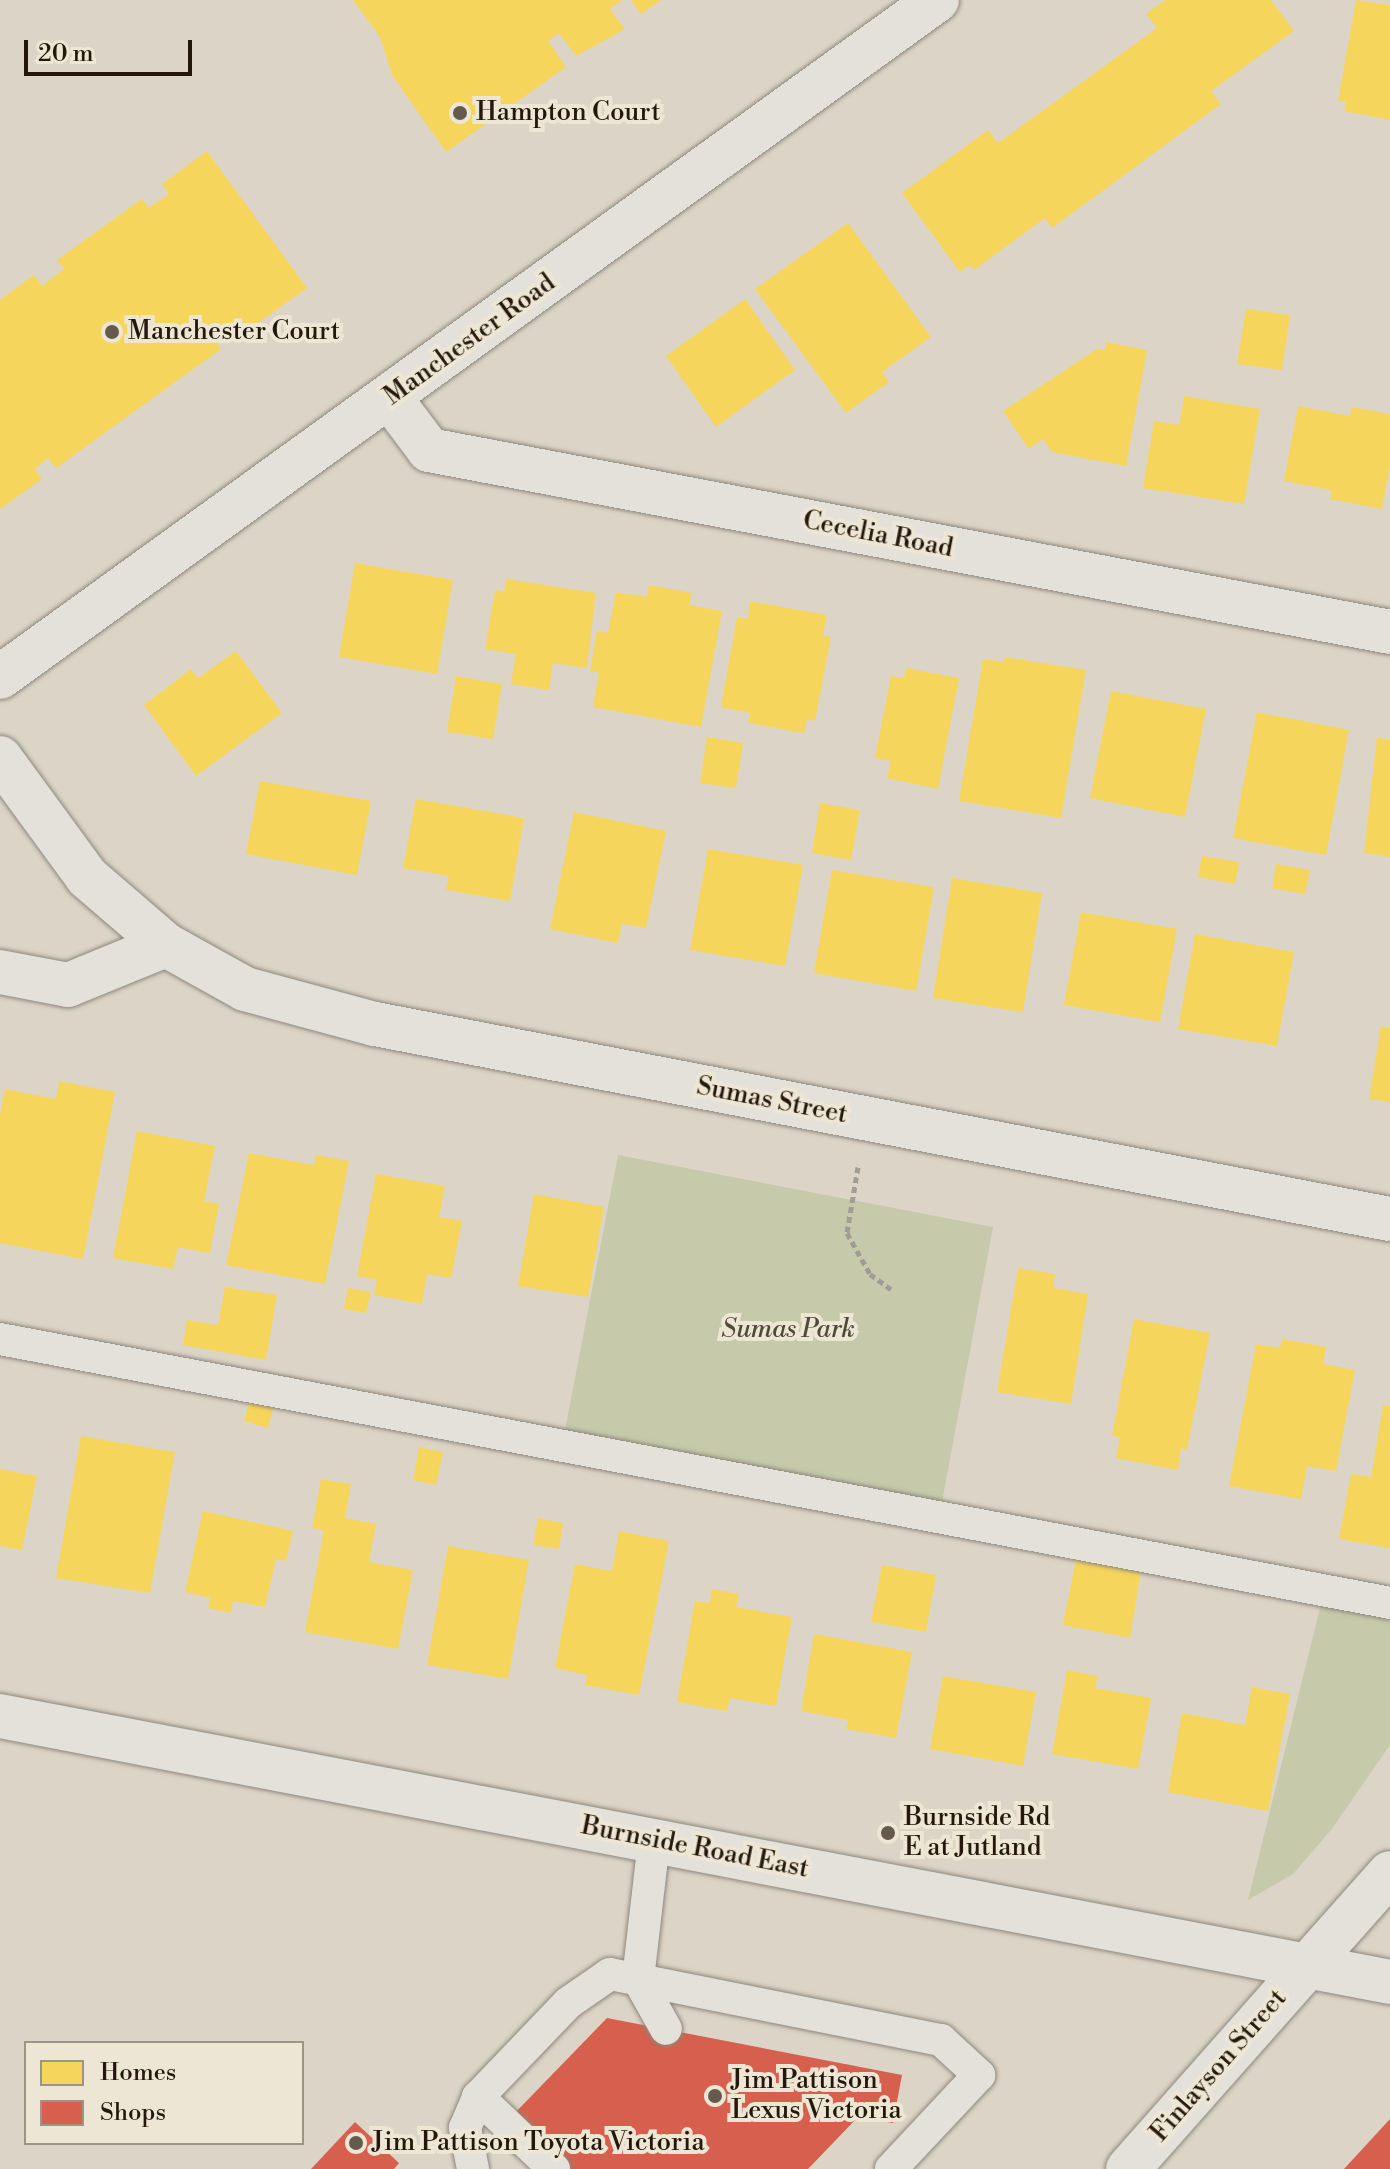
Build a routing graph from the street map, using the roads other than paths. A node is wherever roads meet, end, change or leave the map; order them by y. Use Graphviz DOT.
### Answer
graph roads {
  1 [pos="937,0"];
  2 [pos="390,398"];
  3 [pos="1390,632"];
  4 [pos="0,677"];
  5 [pos="0,758"];
  6 [pos="166,945"];
  7 [pos="0,972"];
  8 [pos="1390,1219"];
  9 [pos="0,1339"];
  10 [pos="1390,1603"];
  11 [pos="0,1716"];
  12 [pos="654,1841"];
  13 [pos="1390,1873"];
  14 [pos="1310,1963"];
  15 [pos="638,1979"];
  16 [pos="1390,1982"];
  17 [pos="666,2029"];
  18 [pos="478,2097"];
  19 [pos="465,2167"];
  20 [pos="554,2169"];
  21 [pos="891,2169"];
  22 [pos="1128,2169"];
  1 -- 2 [label="street, Manchester Road"];
  2 -- 3 [label="street, Cecelia Road"];
  2 -- 4 [label="street, Manchester Road"];
  5 -- 6 [label="street, Sumas Street"];
  6 -- 7 [label="street"];
  6 -- 8 [label="street, Sumas Street"];
  9 -- 10 [label="lane"];
  11 -- 12 [label="street, Burnside Road East"];
  12 -- 14 [label="street, Burnside Road East"];
  12 -- 15 [label="lane"];
  13 -- 14 [label="street, Finlayson Street"];
  14 -- 16 [label="street, Burnside Road East"];
  14 -- 22 [label="street, Finlayson Street"];
  15 -- 17 [label="lane"];
  15 -- 18 [label="lane"];
  15 -- 21 [label="lane"];
  18 -- 19 [label="lane"];
  18 -- 20 [label="lane"];
}
